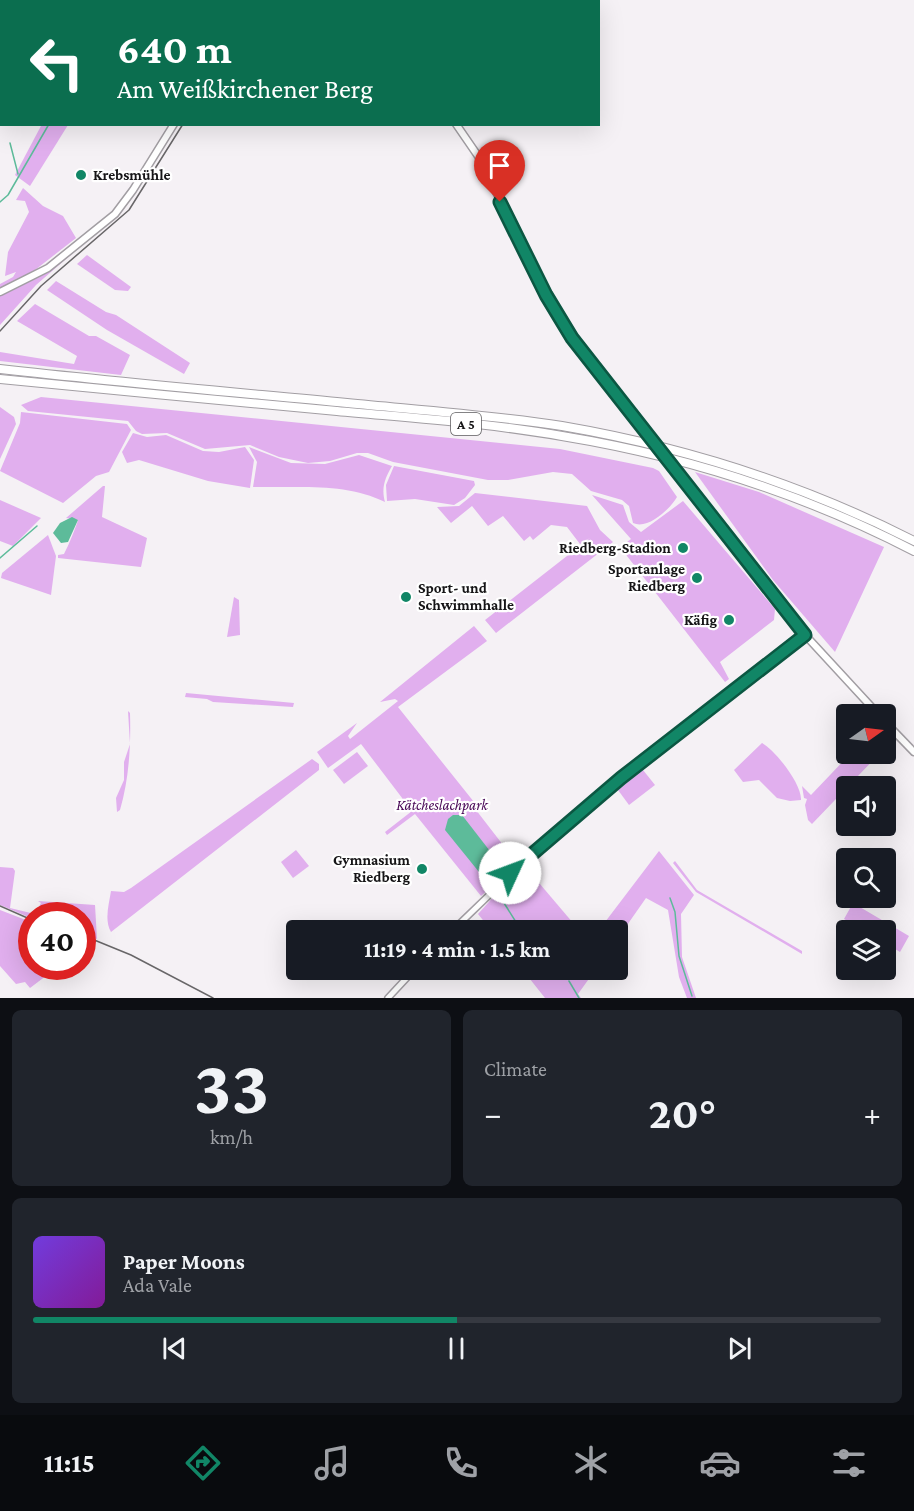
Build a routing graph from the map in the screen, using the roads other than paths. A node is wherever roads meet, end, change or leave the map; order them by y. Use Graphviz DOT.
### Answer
graph roads {
  1 [pos="173,126"];
  2 [pos="457,126"];
  3 [pos="0,292"];
  4 [pos="0,369"];
  5 [pos="0,379"];
  6 [pos="914,541"];
  7 [pos="914,551"];
  8 [pos="805,635"];
  9 [pos="869,704"];
  10 [pos="896,733"];
  11 [pos="914,752"];
  12 [pos="463,920"];
  13 [pos="405,980"];
  14 [pos="388,998"];
  1 -- 3 [label="main road"];
  2 -- 8 [label="main road, bridge"];
  4 -- 6 [label="highway, A 5"];
  5 -- 7 [label="highway, A 5"];
  8 -- 9 [label="main road"];
  8 -- 12 [label="street"];
  10 -- 11 [label="main road"];
  13 -- 14 [label="street"];
}
